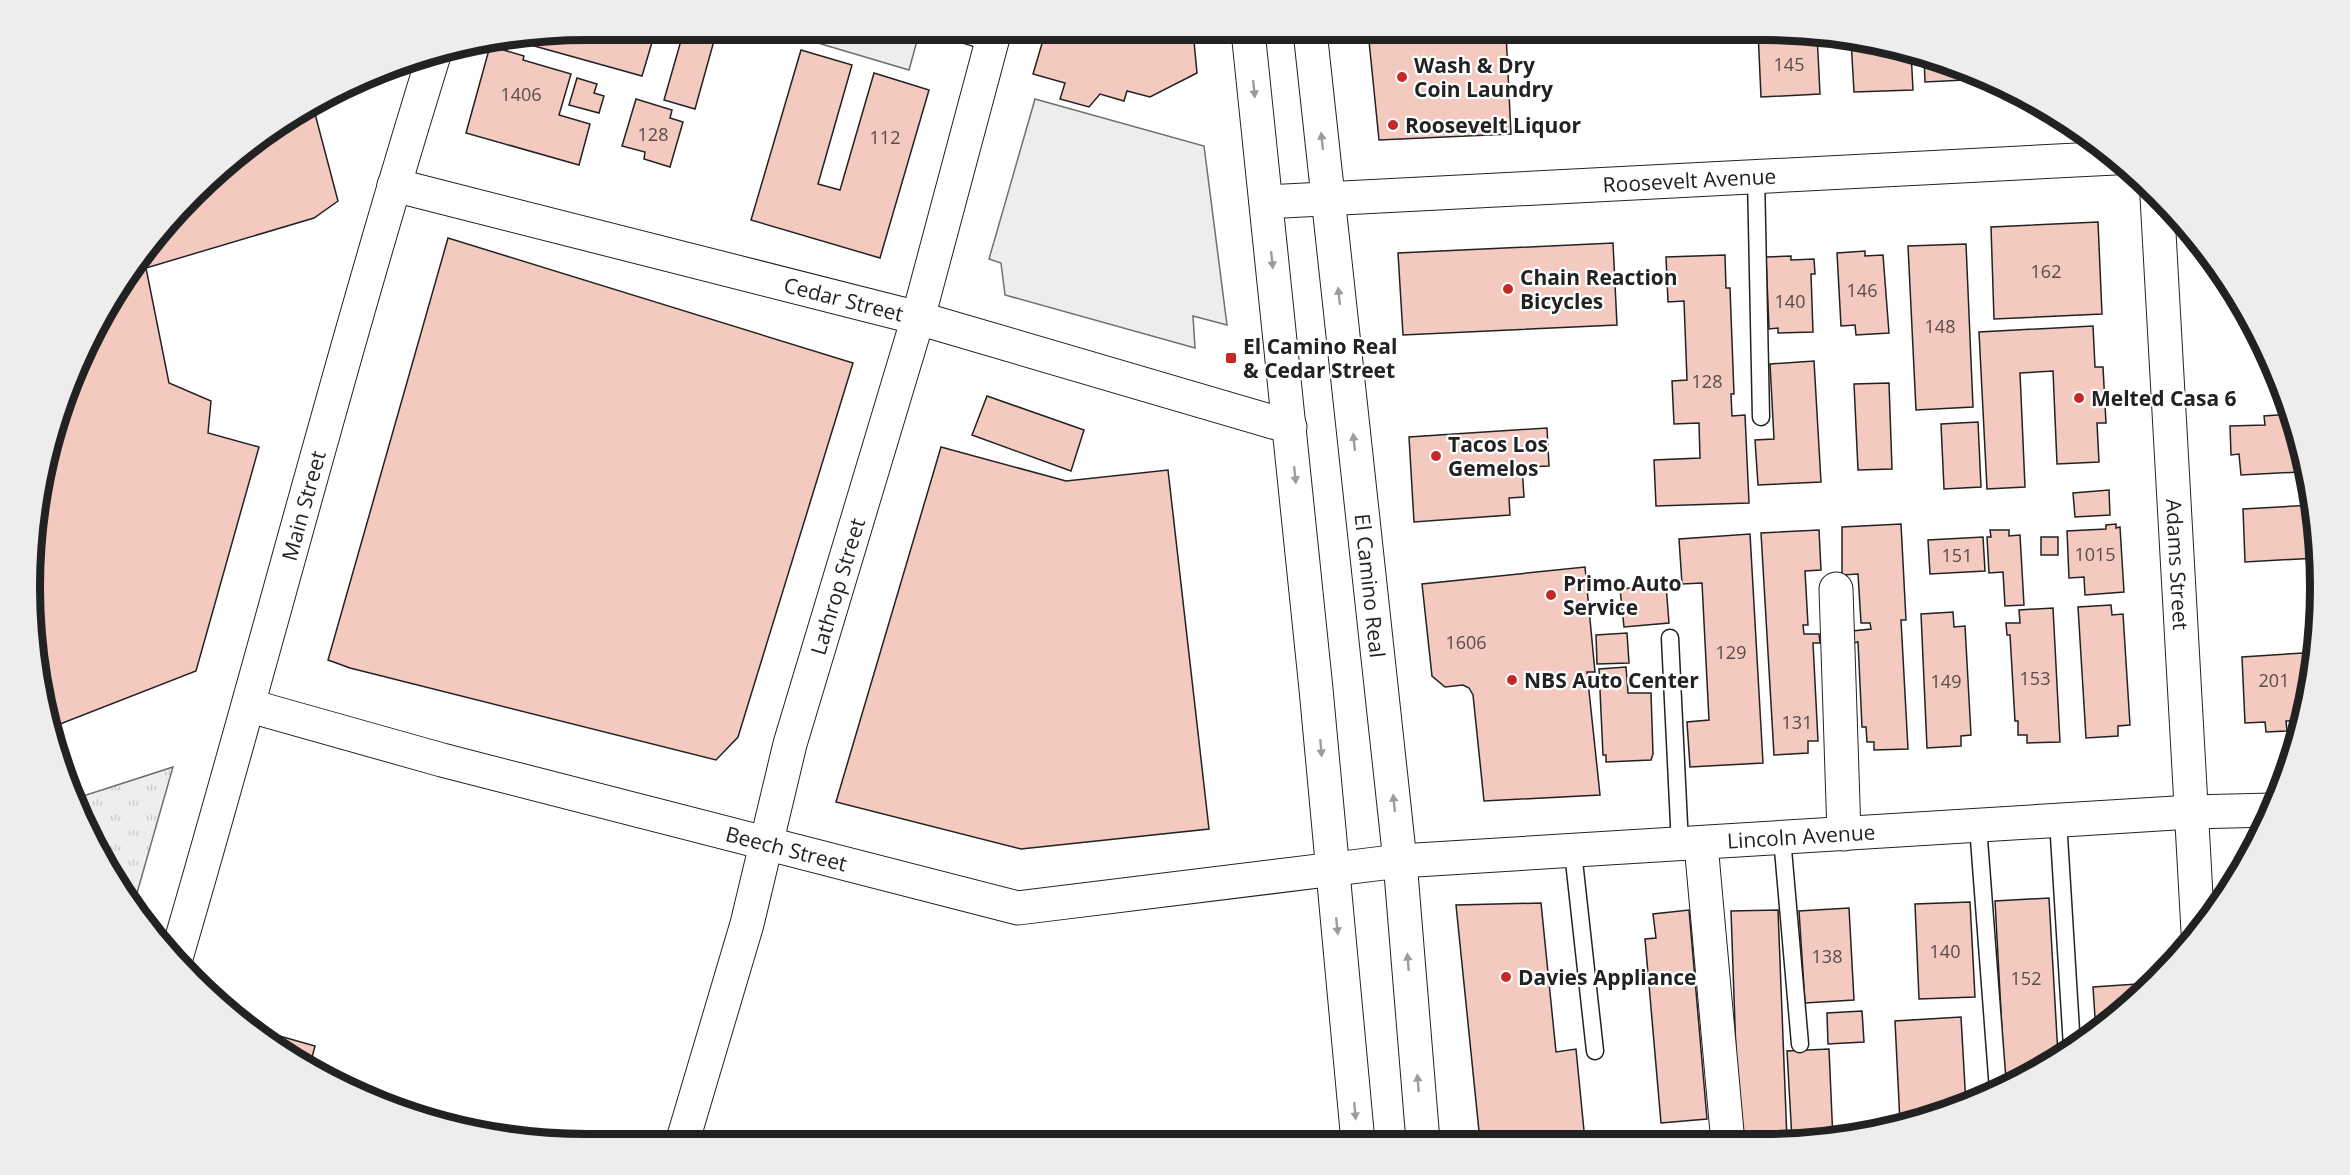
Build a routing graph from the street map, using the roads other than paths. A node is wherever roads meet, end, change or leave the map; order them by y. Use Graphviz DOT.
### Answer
graph roads {
  1 [pos="992,40"];
  2 [pos="1249,40"];
  3 [pos="1311,40"];
  4 [pos="431,64"];
  5 [pos="2101,159"];
  6 [pos="1756,176"];
  7 [pos="394,185"];
  8 [pos="1328,199"];
  9 [pos="1266,202"];
  10 [pos="2158,210"];
  11 [pos="918,318"];
  12 [pos="1761,417"];
  13 [pos="1290,428"];
  14 [pos="1836,589"];
  15 [pos="1670,638"];
  16 [pos="250,706"];
  17 [pos="2262,810"];
  18 [pos="2191,812"];
  19 [pos="2058,820"];
  20 [pos="1978,825"];
  21 [pos="1844,834"];
  22 [pos="1782,838"];
  23 [pos="768,843"];
  24 [pos="1691,844"];
  25 [pos="1572,852"];
  26 [pos="1400,861"];
  27 [pos="1332,868"];
  28 [pos="2197,918"];
  29 [pos="178,950"];
  30 [pos="2071,1038"];
  31 [pos="1800,1044"];
  32 [pos="1595,1051"];
  33 [pos="1997,1081"];
  34 [pos="1726,1132"];
  35 [pos="685,1134"];
  36 [pos="1357,1134"];
  37 [pos="1422,1134"];
  1 -- 11 [label="street, Lathrop Street"];
  2 -- 9 [label="street, one-way"];
  8 -- 3 [label="street, El Camino Real, one-way"];
  4 -- 7 [label="street, Main Street"];
  5 -- 6 [label="street, Roosevelt Avenue"];
  6 -- 8 [label="street, Roosevelt Avenue"];
  6 -- 12 [label="lane"];
  7 -- 11 [label="street, Cedar Street"];
  7 -- 16 [label="street, Main Street"];
  8 -- 9 [label="street, Roosevelt Avenue"];
  26 -- 8 [label="street, El Camino Real, one-way"];
  9 -- 13 [label="street, one-way"];
  10 -- 18 [label="street, Adams Street"];
  11 -- 13 [label="street, Cedar Street"];
  11 -- 23 [label="street, Lathrop Street"];
  13 -- 27 [label="street, one-way"];
  14 -- 21 [label="street"];
  15 -- 24 [label="lane"];
  16 -- 23 [label="street, Beech Street"];
  16 -- 29 [label="street, Main Street"];
  17 -- 18 [label="street, Lincoln Avenue"];
  18 -- 19 [label="street, Lincoln Avenue"];
  18 -- 28 [label="street, Adams Street"];
  19 -- 20 [label="street, Lincoln Avenue"];
  19 -- 30 [label="lane"];
  20 -- 21 [label="street, Lincoln Avenue"];
  20 -- 33 [label="lane"];
  21 -- 22 [label="street, Lincoln Avenue"];
  22 -- 24 [label="street, Lincoln Avenue"];
  22 -- 31 [label="lane"];
  23 -- 27 [label="street, Beech Street"];
  23 -- 35 [label="street, Lathrop Street"];
  24 -- 25 [label="street, Lincoln Avenue"];
  24 -- 34 [label="street"];
  25 -- 26 [label="street, Lincoln Avenue"];
  25 -- 32 [label="lane"];
  26 -- 27 [label="street, Lincoln Avenue"];
  37 -- 26 [label="street, El Camino Real, one-way"];
  27 -- 36 [label="street, one-way"];
}
